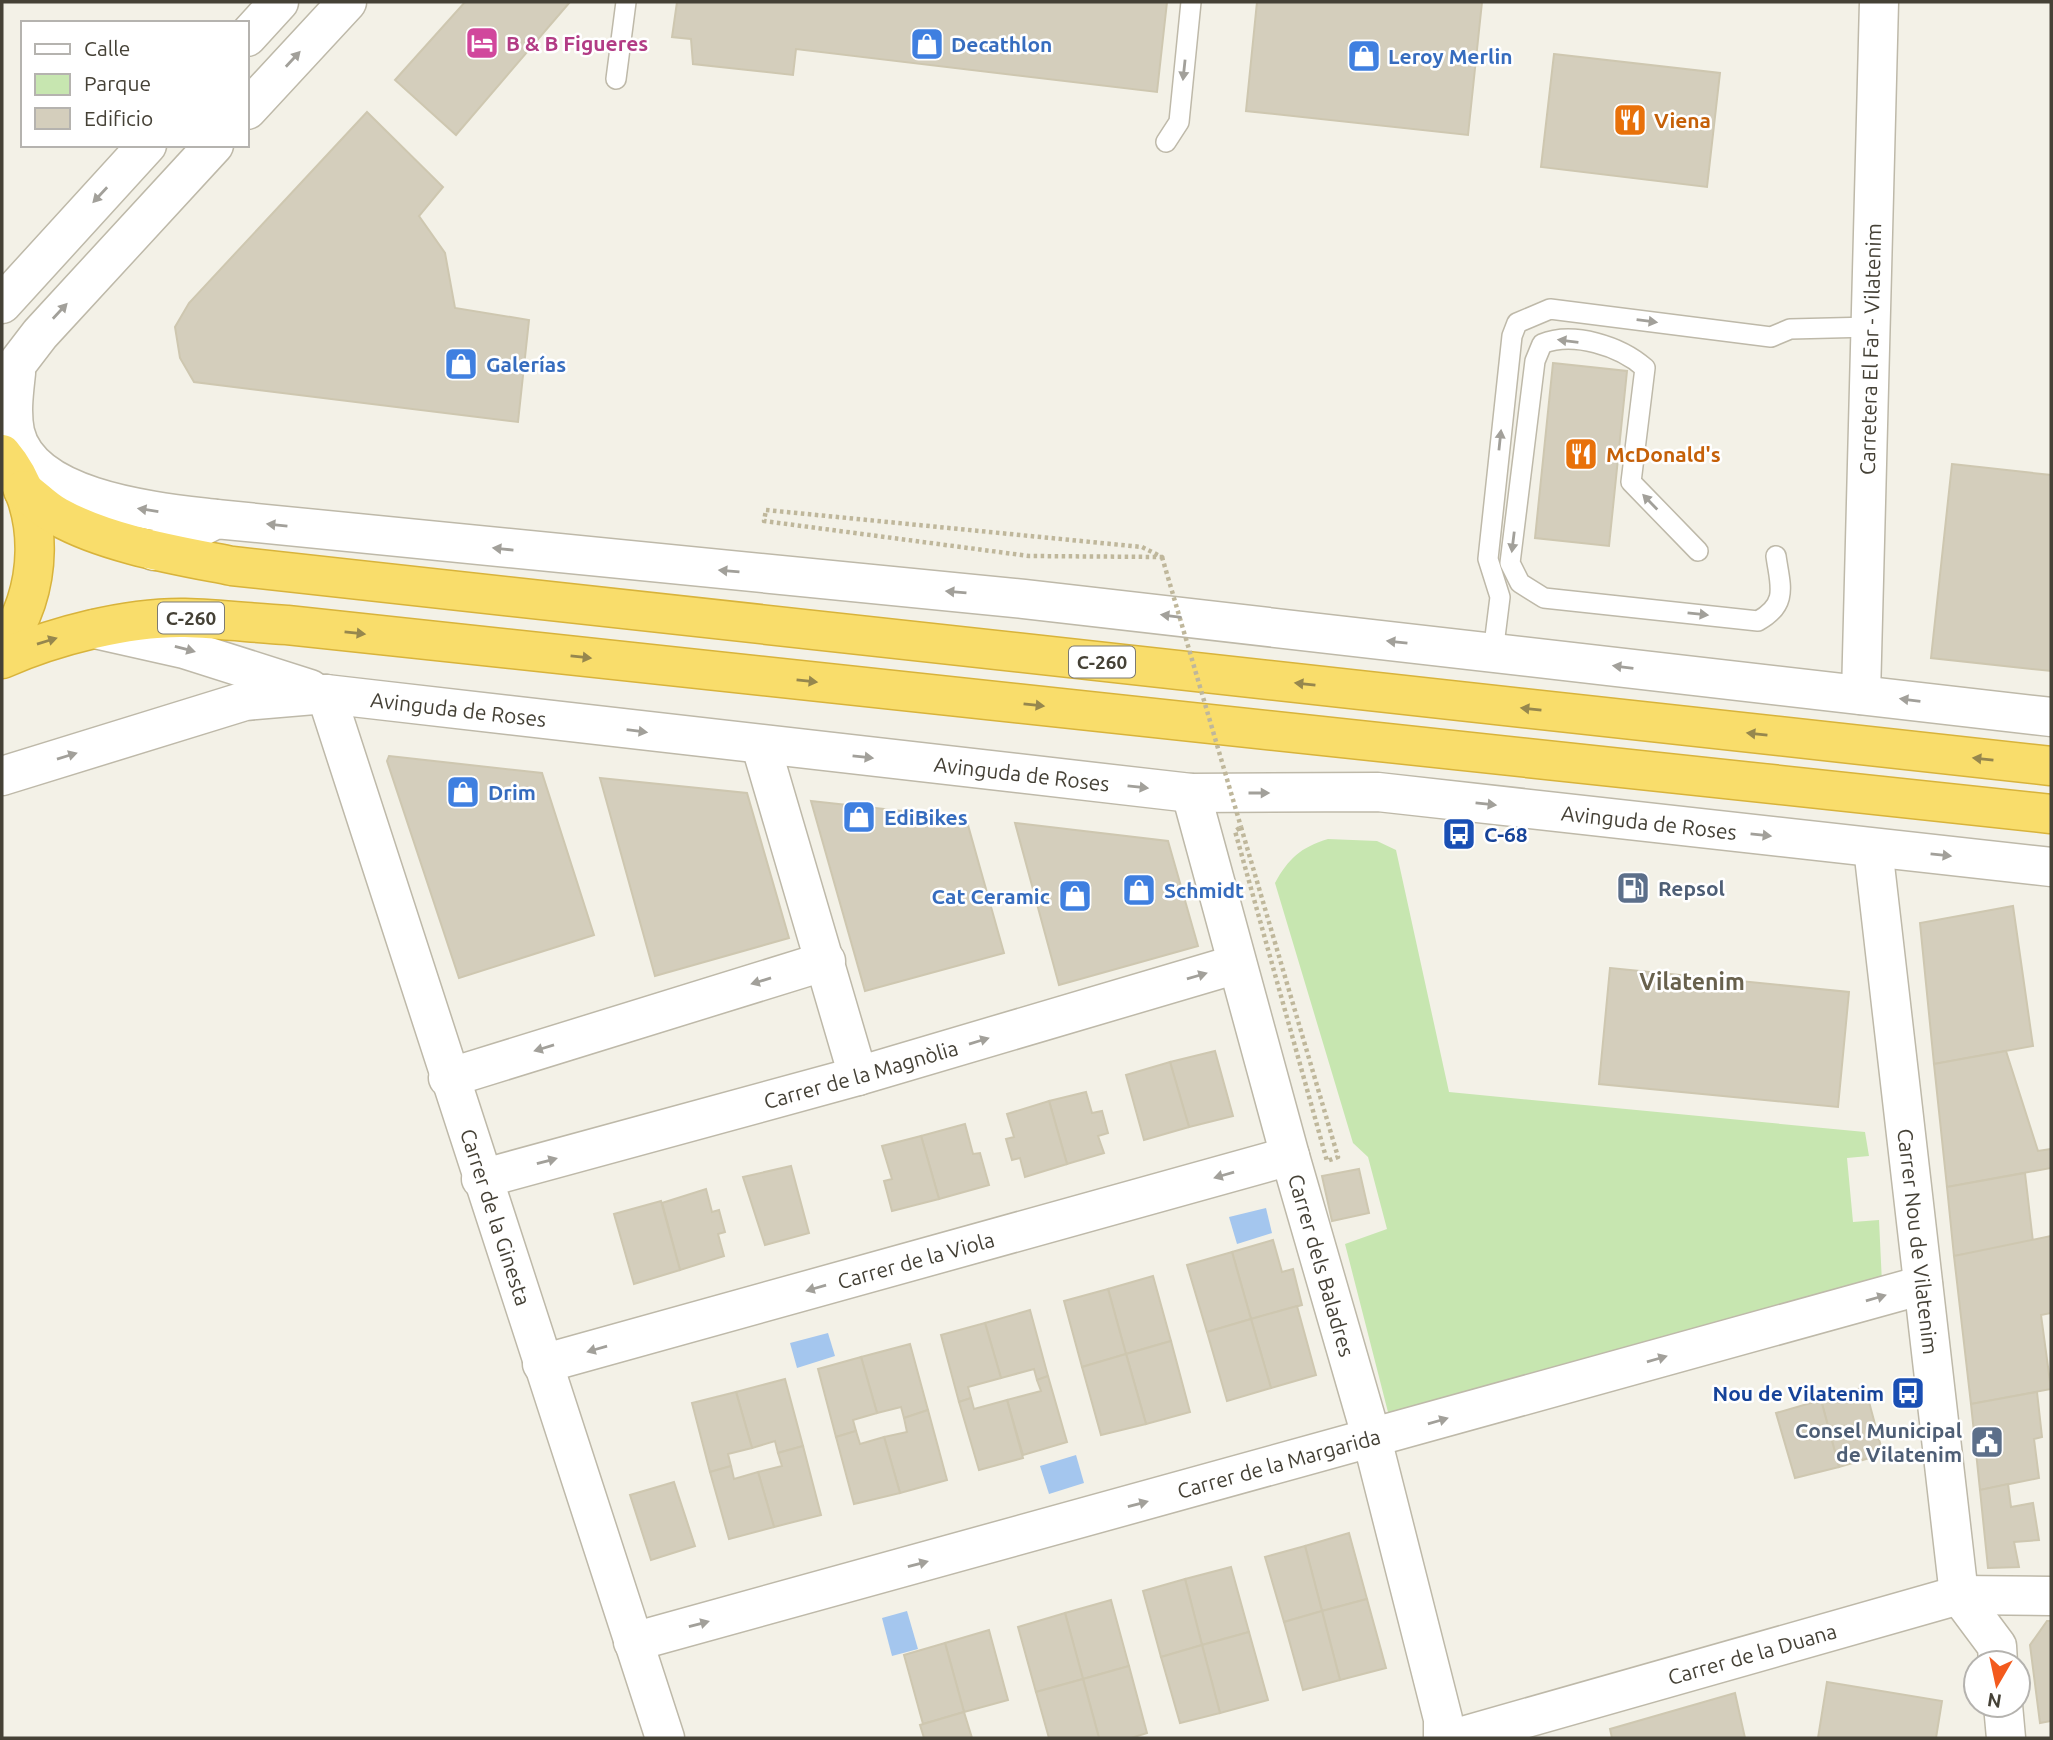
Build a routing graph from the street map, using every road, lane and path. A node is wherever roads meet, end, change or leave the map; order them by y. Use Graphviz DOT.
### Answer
graph roads {
  1 [pos="279,2"];
  2 [pos="346,2"];
  3 [pos="626,2"];
  4 [pos="1191,2"];
  5 [pos="1879,2"];
  6 [pos="248,36"];
  7 [pos="617,79"];
  8 [pos="248,109"];
  9 [pos="1166,142"];
  10 [pos="144,147"];
  11 [pos="212,147"];
  12 [pos="2,304"];
  13 [pos="1871,327"];
  14 [pos="17,364"];
  15 [pos="2,400"];
  16 [pos="2,454"];
  17 [pos="23,490"];
  18 [pos="216,519"];
  19 [pos="154,551"];
  20 [pos="1698,551"];
  21 [pos="1776,556"];
  22 [pos="1162,557"];
  23 [pos="95,628"];
  24 [pos="2,648"];
  25 [pos="1493,653"];
  26 [pos="2,659"];
  27 [pos="326,694"];
  28 [pos="1861,695"];
  29 [pos="2051,717"];
  30 [pos="761,746"];
  31 [pos="2051,766"];
  32 [pos="2,776"];
  33 [pos="1191,793"];
  34 [pos="2051,814"];
  35 [pos="1241,827"];
  36 [pos="1873,848"];
  37 [pos="2051,867"];
  38 [pos="827,961"];
  39 [pos="1237,964"];
  40 [pos="858,1076"];
  41 [pos="448,1078"];
  42 [pos="1290,1156"];
  43 [pos="481,1179"];
  44 [pos="1923,1284"];
  45 [pos="542,1364"];
  46 [pos="1372,1439"];
  47 [pos="1959,1595"];
  48 [pos="2051,1596"];
  49 [pos="633,1642"];
  50 [pos="1997,1649"];
  51 [pos="2004,1719"];
  52 [pos="665,1738"];
  53 [pos="1443,1738"];
  54 [pos="1456,1738"];
  55 [pos="2006,1738"];
  1 -- 6 [label="street"];
  8 -- 2 [label="street, one-way"];
  3 -- 7 [label="lane"];
  4 -- 9 [label="lane, one-way"];
  5 -- 13 [label="street, Carretera El Far - Vilatenim"];
  10 -- 12 [label="street, one-way"];
  14 -- 11 [label="street, one-way"];
  25 -- 13 [label="lane, one-way"];
  13 -- 28 [label="street, Carretera El Far - Vilatenim"];
  14 -- 15 [label="street"];
  18 -- 14 [label="street, one-way"];
  16 -- 17 [label="highway, C-260"];
  17 -- 19 [label="highway, C-260"];
  17 -- 24 [label="highway, C-260"];
  18 -- 19 [label="street"];
  25 -- 18 [label="street, one-way"];
  31 -- 19 [label="highway, C-260, one-way"];
  20 -- 21 [label="lane, one-way"];
  22 -- 22 [label="path"];
  22 -- 35 [label="path, bridge"];
  26 -- 23 [label="highway, C-260, one-way"];
  23 -- 27 [label="street, one-way"];
  23 -- 34 [label="highway, C-260, one-way"];
  28 -- 25 [label="street, one-way"];
  27 -- 30 [label="street, Avinguda de Roses, one-way"];
  32 -- 27 [label="street, Avinguda de Roses, one-way"];
  27 -- 41 [label="street, Carrer de la Ginesta"];
  29 -- 28 [label="street, one-way"];
  30 -- 33 [label="street, Avinguda de Roses, one-way"];
  30 -- 38 [label="street"];
  33 -- 36 [label="street, Avinguda de Roses, one-way"];
  33 -- 39 [label="street, Carrer dels Baladres"];
  36 -- 37 [label="street, Avinguda de Roses, one-way"];
  36 -- 44 [label="street, Carrer Nou de Vilatenim"];
  38 -- 40 [label="street"];
  38 -- 41 [label="street, one-way"];
  40 -- 39 [label="street, Carrer de la Magnòlia, one-way"];
  39 -- 42 [label="street, Carrer dels Baladres"];
  43 -- 40 [label="street, Carrer de la Magnòlia, one-way"];
  41 -- 43 [label="street, Carrer de la Ginesta"];
  42 -- 45 [label="street, Carrer de la Viola, one-way"];
  42 -- 46 [label="street, Carrer dels Baladres"];
  43 -- 45 [label="street, Carrer de la Ginesta"];
  46 -- 44 [label="street, Carrer de la Margarida, one-way"];
  44 -- 47 [label="street, Carrer Nou de Vilatenim"];
  45 -- 49 [label="street, Carrer de la Ginesta"];
  49 -- 46 [label="street, Carrer de la Margarida, one-way"];
  46 -- 53 [label="street, Carrer dels Baladres"];
  47 -- 48 [label="street, Carrer de la Duana"];
  47 -- 50 [label="street"];
  47 -- 54 [label="street, Carrer de la Duana"];
  49 -- 52 [label="street, Carrer de la Ginesta"];
  51 -- 55 [label="street"];
}
